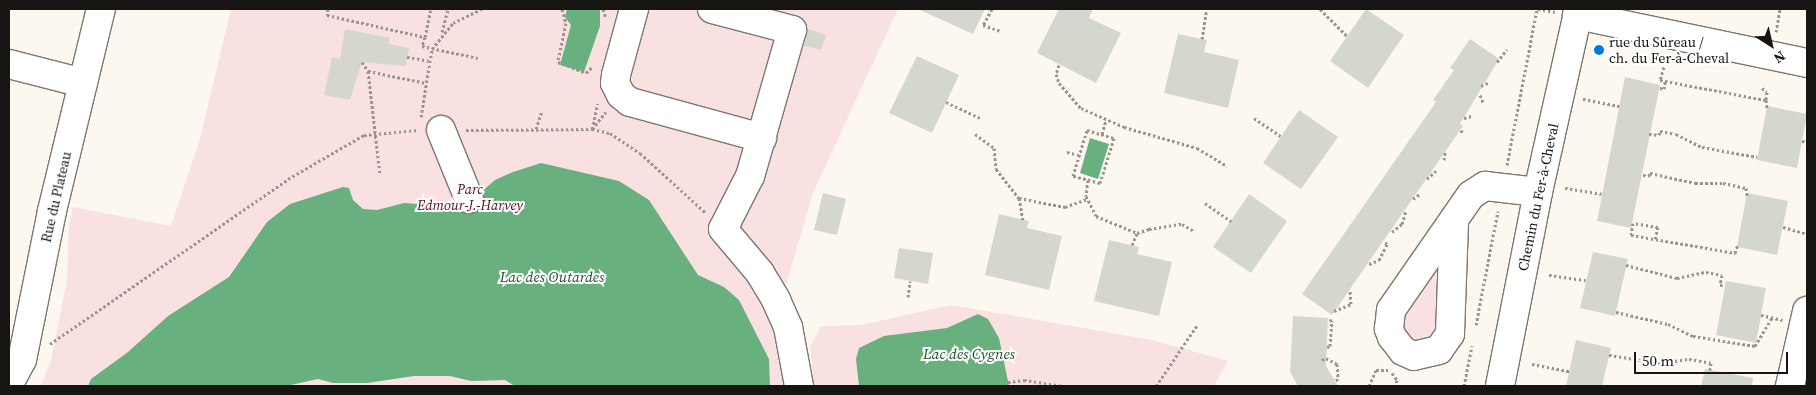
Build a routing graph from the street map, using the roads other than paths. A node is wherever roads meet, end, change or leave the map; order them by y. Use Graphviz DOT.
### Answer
graph roads {
  1 [pos="101,9"];
  2 [pos="634,9"];
  3 [pos="712,9"];
  4 [pos="1578,12"];
  5 [pos="1807,63"];
  6 [pos="9,64"];
  7 [pos="83,83"];
  8 [pos="430,130"];
  9 [pos="762,138"];
  10 [pos="1538,192"];
  11 [pos="469,198"];
  12 [pos="1454,224"];
  13 [pos="1798,316"];
  14 [pos="9,384"];
  15 [pos="799,386"];
  16 [pos="1500,386"];
  17 [pos="1790,386"];
  1 -- 7 [label="street, Rue du Plateau"];
  2 -- 9 [label="street"];
  3 -- 9 [label="street"];
  4 -- 5 [label="street"];
  4 -- 10 [label="street, Chemin du Fer-à-Cheval"];
  6 -- 7 [label="street"];
  7 -- 14 [label="street, Rue du Plateau"];
  8 -- 11 [label="street"];
  9 -- 15 [label="street"];
  10 -- 12 [label="street"];
  10 -- 16 [label="street, Chemin du Fer-à-Cheval"];
  13 -- 17 [label="street"];
}
